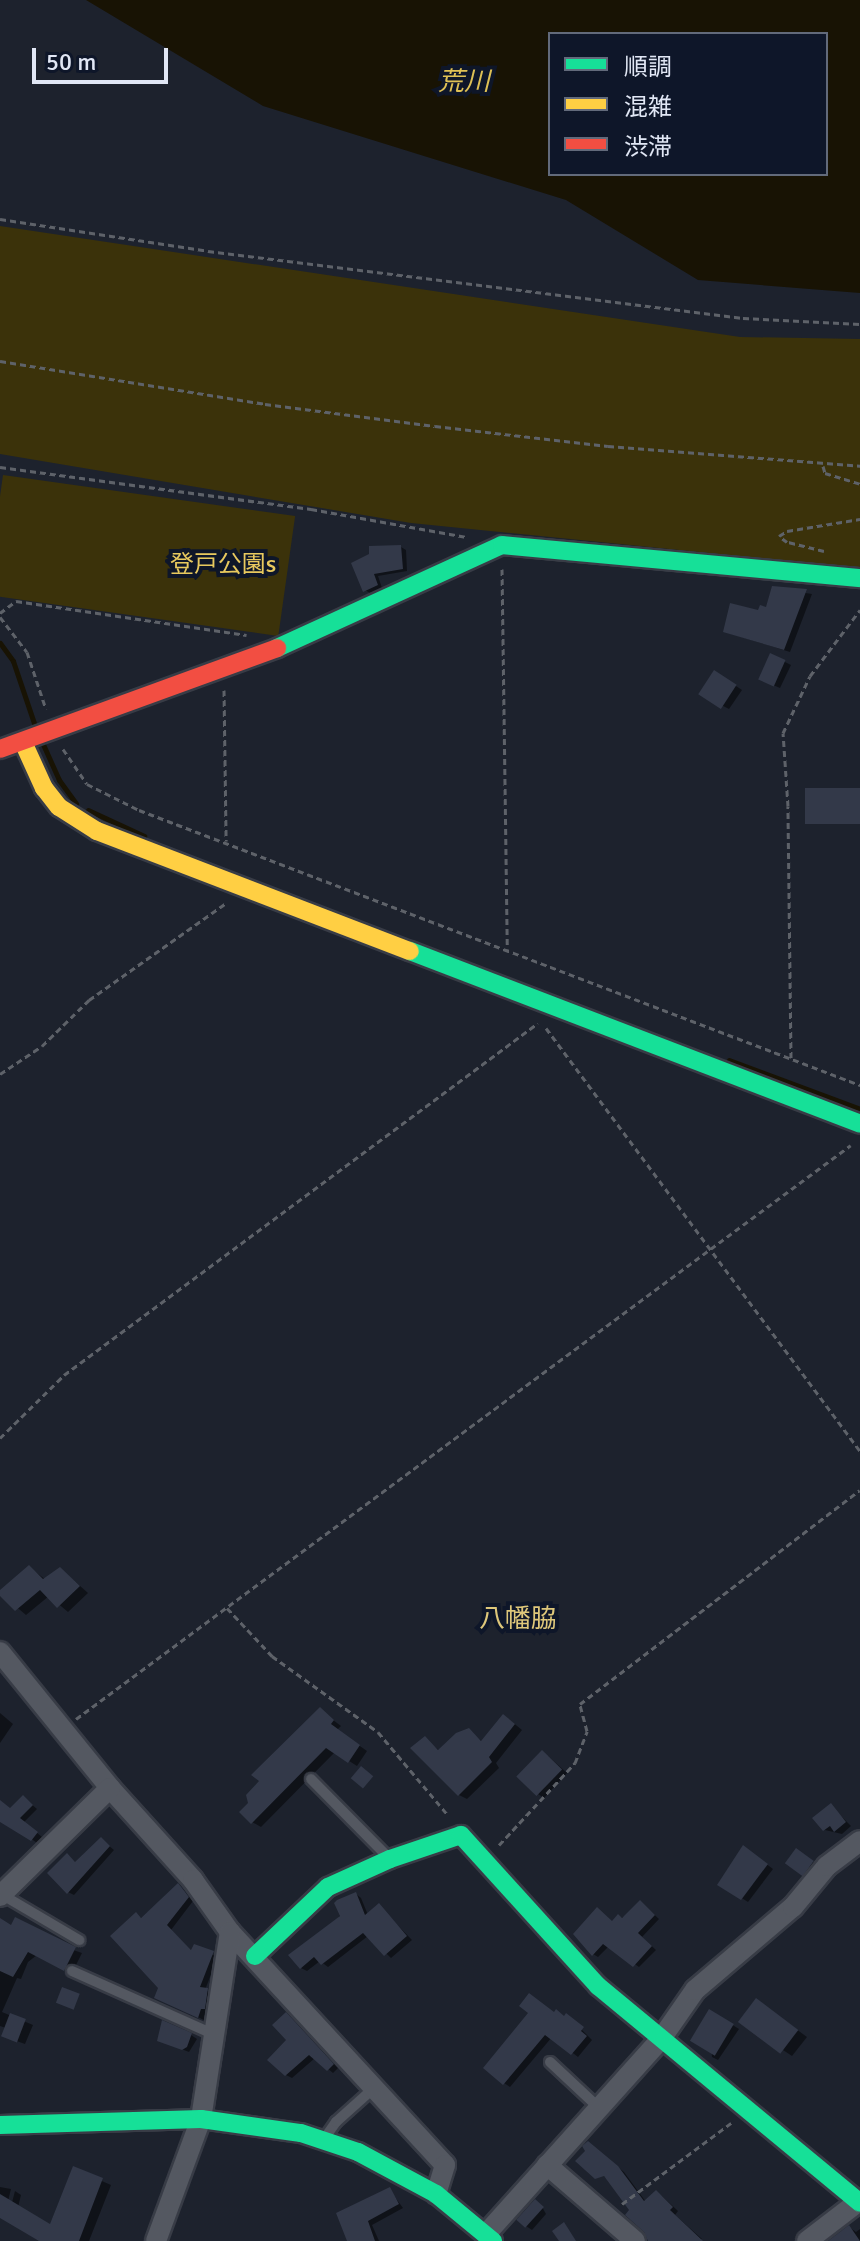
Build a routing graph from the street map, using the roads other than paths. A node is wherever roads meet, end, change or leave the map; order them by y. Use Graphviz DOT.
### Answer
graph roads {
  1 [pos="860,578"];
  2 [pos="23,742"];
  3 [pos="0,749"];
  4 [pos="860,1124"];
  5 [pos="0,1652"];
  6 [pos="311,1779"];
  7 [pos="110,1788"];
  8 [pos="860,1841"];
  9 [pos="390,1859"];
  10 [pos="3,1888"];
  11 [pos="230,1932"];
  12 [pos="79,1940"];
  13 [pos="255,1956"];
  14 [pos="72,1971"];
  15 [pos="215,2035"];
  16 [pos="661,2039"];
  17 [pos="550,2062"];
  18 [pos="375,2087"];
  19 [pos="597,2106"];
  20 [pos="201,2119"];
  21 [pos="0,2125"];
  22 [pos="324,2139"];
  23 [pos="547,2165"];
  24 [pos="436,2194"];
  25 [pos="859,2203"];
  26 [pos="490,2237"];
  27 [pos="156,2241"];
  28 [pos="635,2241"];
  29 [pos="807,2241"];
  1 -- 2 [label="street"];
  2 -- 3 [label="street"];
  2 -- 4 [label="street"];
  5 -- 7 [label="street"];
  6 -- 9 [label="lane"];
  7 -- 10 [label="street"];
  7 -- 11 [label="street"];
  8 -- 16 [label="street"];
  9 -- 13 [label="street"];
  9 -- 16 [label="street"];
  10 -- 12 [label="lane"];
  11 -- 13 [label="street"];
  11 -- 15 [label="street"];
  13 -- 18 [label="street"];
  14 -- 15 [label="lane"];
  15 -- 20 [label="street"];
  16 -- 19 [label="street"];
  16 -- 25 [label="street"];
  17 -- 19 [label="lane"];
  18 -- 22 [label="lane"];
  18 -- 24 [label="street"];
  19 -- 23 [label="street"];
  20 -- 21 [label="street"];
  20 -- 22 [label="street"];
  20 -- 27 [label="street"];
  22 -- 24 [label="street"];
  23 -- 26 [label="street"];
  23 -- 28 [label="street"];
  24 -- 26 [label="street"];
  25 -- 29 [label="street"];
}
